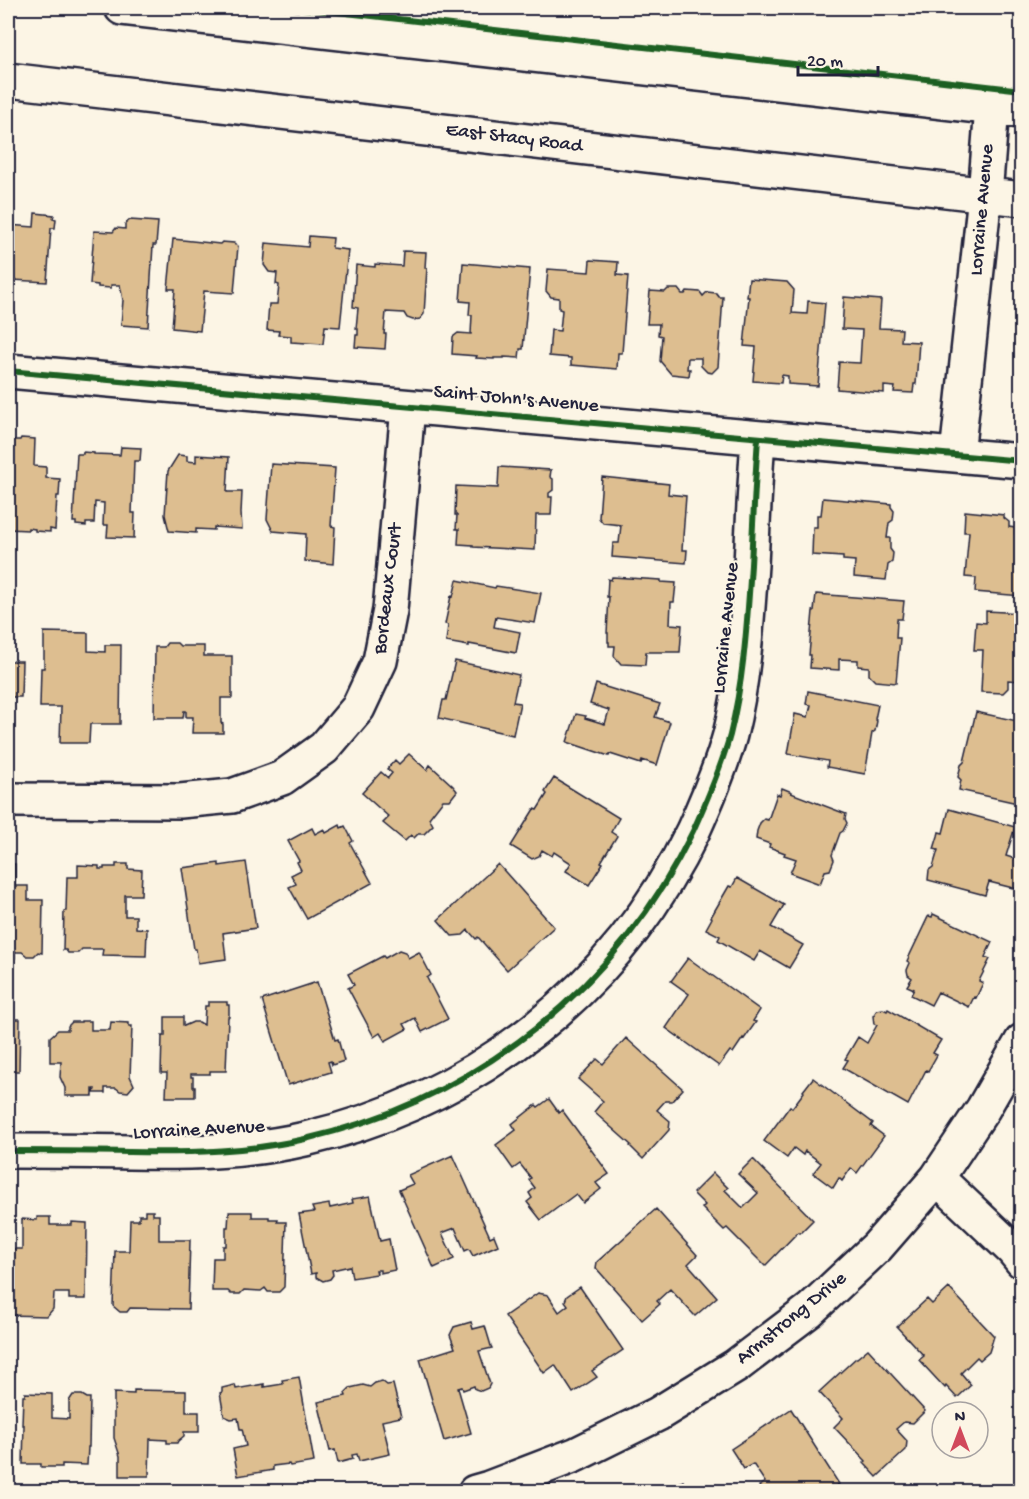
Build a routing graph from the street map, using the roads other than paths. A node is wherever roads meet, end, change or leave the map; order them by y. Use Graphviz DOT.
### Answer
graph roads {
  1 [pos="122,8"];
  2 [pos="8,80"];
  3 [pos="1007,109"];
  4 [pos="985,195"];
  5 [pos="1022,199"];
  6 [pos="8,371"];
  7 [pos="408,407"];
  8 [pos="758,438"];
  9 [pos="957,455"];
  10 [pos="1022,461"];
  11 [pos="8,800"];
  12 [pos="1022,1041"];
  13 [pos="8,1151"];
  14 [pos="937,1178"];
  15 [pos="1022,1261"];
  16 [pos="474,1491"];
  1 -- 3 [label="street"];
  2 -- 4 [label="street, East Stacy Road"];
  3 -- 4 [label="street, Lorraine Avenue"];
  4 -- 5 [label="street, East Stacy Road"];
  4 -- 9 [label="street, Lorraine Avenue"];
  6 -- 7 [label="street, Saint John's Avenue"];
  7 -- 8 [label="street, Saint John's Avenue"];
  7 -- 11 [label="street, Bordeaux Court"];
  8 -- 9 [label="street, Saint John's Avenue"];
  8 -- 13 [label="street, Lorraine Avenue"];
  9 -- 10 [label="street, Saint John's Avenue"];
  12 -- 14 [label="street, Armstrong Drive"];
  14 -- 15 [label="street"];
  14 -- 16 [label="street, Armstrong Drive"];
}
